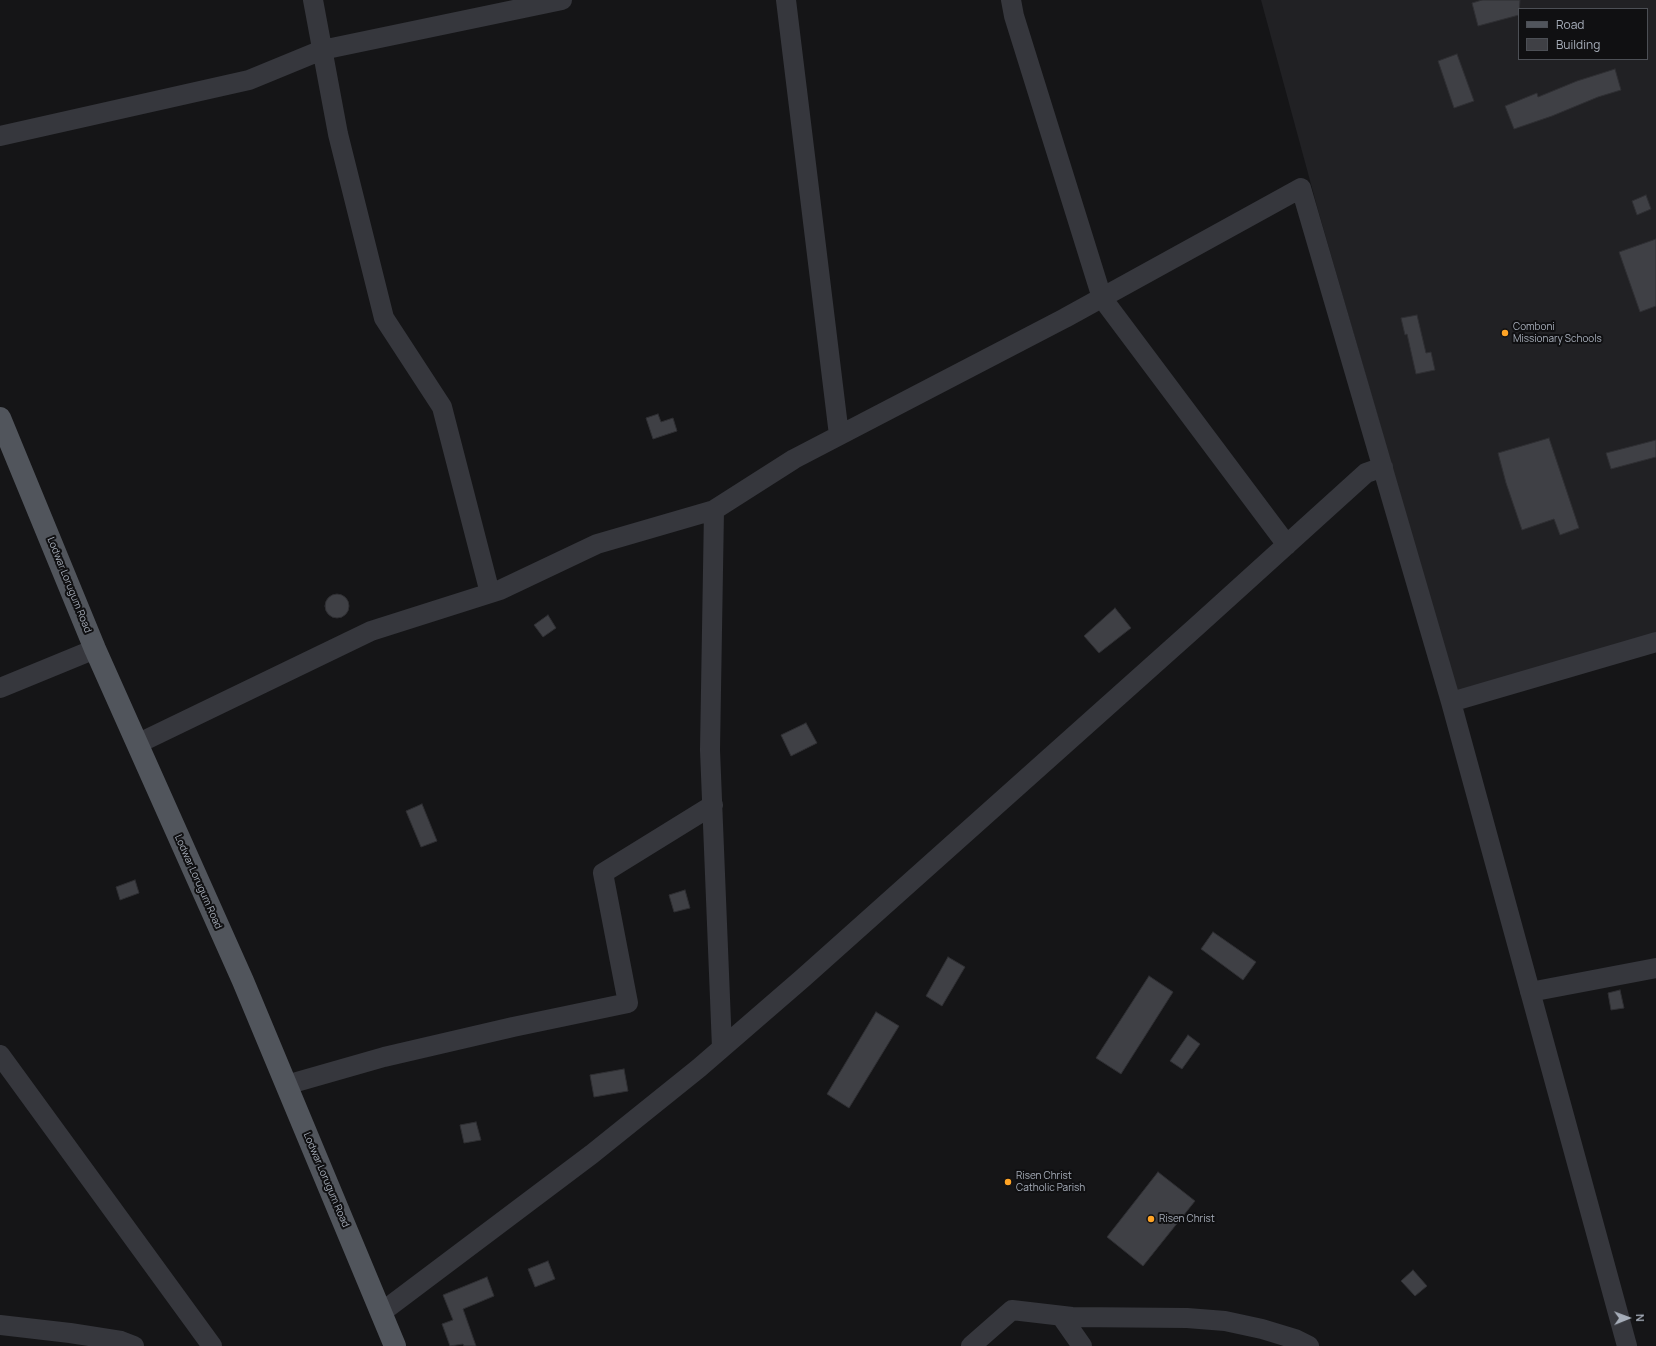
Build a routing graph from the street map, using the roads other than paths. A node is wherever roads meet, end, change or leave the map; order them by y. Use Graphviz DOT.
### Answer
graph roads {
  1 [pos="313,0"];
  2 [pos="562,0"];
  3 [pos="786,0"];
  4 [pos="1011,0"];
  5 [pos="322,50"];
  6 [pos="0,136"];
  7 [pos="1102,298"];
  8 [pos="0,418"];
  9 [pos="839,436"];
  10 [pos="1383,467"];
  11 [pos="714,510"];
  12 [pos="1287,545"];
  13 [pos="490,593"];
  14 [pos="1656,642"];
  15 [pos="95,649"];
  16 [pos="0,688"];
  17 [pos="1451,702"];
  18 [pos="137,744"];
  19 [pos="713,805"];
  20 [pos="1656,968"];
  21 [pos="1530,992"];
  22 [pos="722,1048"];
  23 [pos="0,1055"];
  24 [pos="286,1085"];
  25 [pos="382,1312"];
  26 [pos="1061,1316"];
  27 [pos="0,1325"];
  28 [pos="134,1346"];
  29 [pos="212,1346"];
  30 [pos="395,1346"];
  31 [pos="971,1346"];
  32 [pos="1082,1346"];
  33 [pos="1309,1346"];
  34 [pos="1627,1346"];
  1 -- 5 [label="street"];
  2 -- 5 [label="street"];
  3 -- 9 [label="street"];
  4 -- 7 [label="street"];
  5 -- 6 [label="street"];
  5 -- 13 [label="street"];
  7 -- 9 [label="street"];
  7 -- 10 [label="street"];
  7 -- 12 [label="street"];
  8 -- 15 [label="main road, Lodwar Lorugum Road"];
  9 -- 11 [label="street"];
  10 -- 12 [label="street"];
  10 -- 17 [label="street"];
  11 -- 13 [label="street"];
  11 -- 19 [label="street"];
  12 -- 22 [label="street"];
  13 -- 18 [label="street"];
  14 -- 17 [label="street"];
  15 -- 16 [label="street"];
  15 -- 18 [label="main road, Lodwar Lorugum Road"];
  17 -- 21 [label="street"];
  18 -- 24 [label="main road, Lodwar Lorugum Road"];
  19 -- 22 [label="street"];
  19 -- 24 [label="street"];
  20 -- 21 [label="street"];
  21 -- 34 [label="street"];
  22 -- 25 [label="street"];
  23 -- 29 [label="street"];
  24 -- 25 [label="main road, Lodwar Lorugum Road"];
  25 -- 30 [label="main road, Lodwar Lorugum Road"];
  26 -- 31 [label="street"];
  26 -- 32 [label="street"];
  26 -- 33 [label="street"];
  27 -- 28 [label="street"];
}
